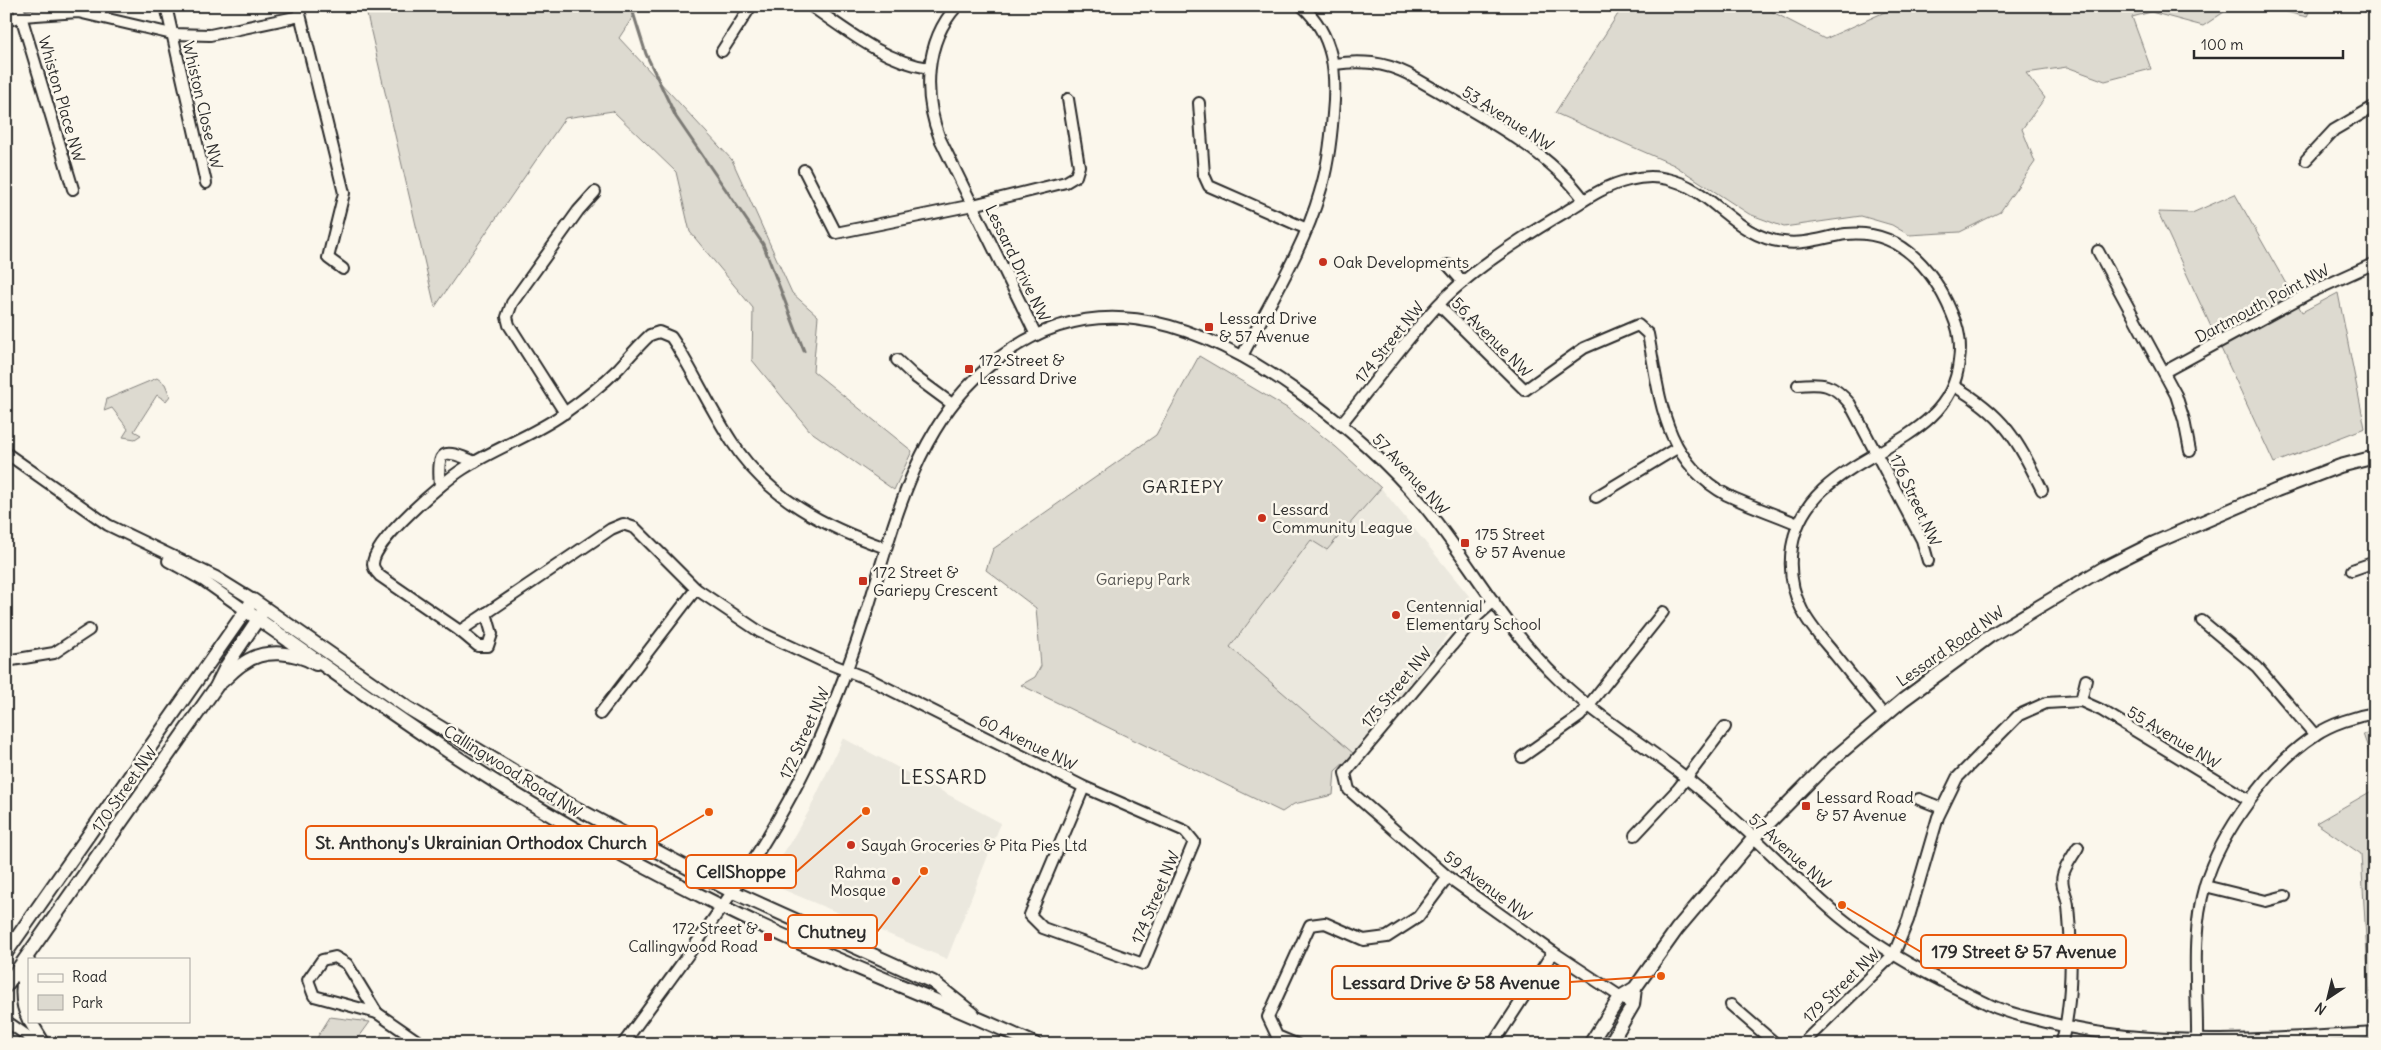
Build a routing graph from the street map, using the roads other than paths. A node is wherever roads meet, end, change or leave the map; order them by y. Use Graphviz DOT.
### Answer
graph roads {
  1 [pos="18,6"];
  2 [pos="166,6"];
  3 [pos="751,6"];
  4 [pos="811,6"];
  5 [pos="957,6"];
  6 [pos="1302,6"];
  7 [pos="299,11"];
  8 [pos="22,16"];
  9 [pos="6,21"];
  10 [pos="172,34"];
  11 [pos="722,51"];
  12 [pos="1334,64"];
  13 [pos="930,68"];
  14 [pos="1068,99"];
  15 [pos="1199,103"];
  16 [pos="2375,106"];
  17 [pos="2306,160"];
  18 [pos="804,170"];
  19 [pos="206,183"];
  20 [pos="73,189"];
  21 [pos="595,192"];
  22 [pos="1584,200"];
  23 [pos="973,205"];
  24 [pos="1307,230"];
  25 [pos="2098,250"];
  26 [pos="2375,263"];
  27 [pos="1448,265"];
  28 [pos="343,269"];
  29 [pos="1464,282"];
  30 [pos="1439,305"];
  31 [pos="1162,323"];
  32 [pos="1036,335"];
  33 [pos="1242,356"];
  34 [pos="896,360"];
  35 [pos="2164,372"];
  36 [pos="1798,385"];
  37 [pos="1954,386"];
  38 [pos="952,404"];
  39 [pos="565,413"];
  40 [pos="1341,424"];
  41 [pos="1677,448"];
  42 [pos="2190,451"];
  43 [pos="1877,452"];
  44 [pos="6,453"];
  45 [pos="2375,457"];
  46 [pos="475,462"];
  47 [pos="440,486"];
  48 [pos="2042,490"];
  49 [pos="1596,496"];
  50 [pos="1798,524"];
  51 [pos="886,548"];
  52 [pos="1928,561"];
  53 [pos="2375,562"];
  54 [pos="2352,570"];
  55 [pos="696,589"];
  56 [pos="1494,601"];
  57 [pos="249,605"];
  58 [pos="1663,612"];
  59 [pos="486,613"];
  60 [pos="262,614"];
  61 [pos="2202,621"];
  62 [pos="89,630"];
  63 [pos="460,631"];
  64 [pos="6,661"];
  65 [pos="847,670"];
  66 [pos="340,678"];
  67 [pos="2086,680"];
  68 [pos="216,687"];
  69 [pos="2081,701"];
  70 [pos="1589,706"];
  71 [pos="2375,713"];
  72 [pos="600,714"];
  73 [pos="1884,716"];
  74 [pos="1725,727"];
  75 [pos="2315,734"];
  76 [pos="1522,757"];
  77 [pos="1345,773"];
  78 [pos="1687,778"];
  79 [pos="1084,787"];
  80 [pos="1919,799"];
  81 [pos="2249,800"];
  82 [pos="1942,808"];
  83 [pos="1634,834"];
  84 [pos="1754,838"];
  85 [pos="1194,842"];
  86 [pos="2078,847"];
  87 [pos="1448,876"];
  88 [pos="2205,886"];
  89 [pos="731,891"];
  90 [pos="2284,896"];
  91 [pos="721,906"];
  92 [pos="31,950"];
  93 [pos="1553,952"];
  94 [pos="6,953"];
  95 [pos="1894,954"];
  96 [pos="29,958"];
  97 [pos="28,963"];
  98 [pos="6,986"];
  99 [pos="1635,988"];
  100 [pos="1620,996"];
  101 [pos="1633,1005"];
  102 [pos="1731,1005"];
  103 [pos="377,1013"];
  104 [pos="972,1014"];
  105 [pos="28,1017"];
  106 [pos="6,1021"];
  107 [pos="30,1022"];
  108 [pos="2066,1029"];
  109 [pos="2375,1034"];
  110 [pos="2320,1040"];
  111 [pos="2197,1043"];
  112 [pos="39,1044"];
  113 [pos="44,1044"];
  114 [pos="422,1044"];
  115 [pos="623,1044"];
  116 [pos="1035,1044"];
  117 [pos="1296,1044"];
  118 [pos="1493,1044"];
  119 [pos="1590,1044"];
  120 [pos="1610,1044"];
  121 [pos="1776,1044"];
  122 [pos="1802,1044"];
  123 [pos="2061,1044"];
  1 -- 8 [label="street, Whiston Place NW"];
  2 -- 10 [label="street, Whiston Close NW"];
  3 -- 11 [label="street"];
  4 -- 13 [label="street"];
  5 -- 13 [label="street, Lessard Drive NW"];
  6 -- 12 [label="street"];
  7 -- 10 [label="street"];
  7 -- 28 [label="street"];
  8 -- 9 [label="street"];
  8 -- 10 [label="street"];
  8 -- 20 [label="street, Whiston Place NW"];
  10 -- 19 [label="street, Whiston Close NW"];
  12 -- 22 [label="street, 53 Avenue NW"];
  12 -- 24 [label="street"];
  13 -- 23 [label="street, Lessard Drive NW"];
  14 -- 23 [label="street, Lessard Drive NW"];
  15 -- 24 [label="street"];
  16 -- 17 [label="street"];
  18 -- 23 [label="street, Lessard Drive NW"];
  21 -- 39 [label="street"];
  22 -- 29 [label="street, 174 Street NW"];
  22 -- 37 [label="street"];
  23 -- 32 [label="street, Lessard Drive NW"];
  24 -- 33 [label="street"];
  25 -- 35 [label="street"];
  26 -- 35 [label="street, Dartmouth Point NW"];
  27 -- 29 [label="street"];
  29 -- 30 [label="street, 174 Street NW"];
  30 -- 40 [label="street, 174 Street NW"];
  30 -- 41 [label="street, 56 Avenue NW"];
  31 -- 32 [label="street, 172 Street NW"];
  31 -- 33 [label="street, 57 Avenue NW"];
  32 -- 38 [label="street, 172 Street NW"];
  33 -- 40 [label="street, 57 Avenue NW"];
  34 -- 38 [label="street"];
  35 -- 42 [label="street"];
  36 -- 43 [label="street, 176 Street NW"];
  37 -- 43 [label="street, 176 Street NW"];
  37 -- 48 [label="street"];
  38 -- 51 [label="street, 172 Street NW"];
  39 -- 46 [label="street"];
  39 -- 51 [label="street"];
  40 -- 56 [label="street, 57 Avenue NW"];
  41 -- 49 [label="street"];
  41 -- 50 [label="street"];
  43 -- 50 [label="street, 176 Street NW"];
  43 -- 52 [label="street, 176 Street NW"];
  44 -- 57 [label="street"];
  45 -- 73 [label="main road, Lessard Road NW"];
  46 -- 47 [label="street"];
  46 -- 47 [label="street"];
  47 -- 63 [label="street"];
  50 -- 73 [label="street"];
  51 -- 65 [label="street, 172 Street NW"];
  53 -- 54 [label="street"];
  55 -- 59 [label="street, 60 Avenue NW"];
  55 -- 65 [label="street, 60 Avenue NW"];
  55 -- 72 [label="street"];
  56 -- 70 [label="street, 57 Avenue NW"];
  56 -- 77 [label="street, 175 Street NW"];
  57 -- 60 [label="main road, Callingwood Road NW"];
  57 -- 94 [label="main road, 170 Street NW"];
  58 -- 70 [label="street"];
  59 -- 63 [label="street"];
  59 -- 63 [label="street"];
  60 -- 66 [label="main road, Callingwood Road NW"];
  60 -- 68 [label="main road, 170 Street NW"];
  60 -- 89 [label="main road, Callingwood Road NW"];
  61 -- 75 [label="street"];
  62 -- 64 [label="street"];
  65 -- 79 [label="street, 60 Avenue NW"];
  65 -- 89 [label="street, 172 Street NW"];
  66 -- 68 [label="main road"];
  66 -- 91 [label="main road, Callingwood Road NW"];
  67 -- 69 [label="street"];
  68 -- 92 [label="main road, 170 Street NW"];
  69 -- 81 [label="street, 55 Avenue NW"];
  69 -- 82 [label="street, 179 Street NW"];
  70 -- 76 [label="street"];
  70 -- 78 [label="street, 57 Avenue NW"];
  71 -- 75 [label="street"];
  73 -- 84 [label="main road, Lessard Road NW"];
  74 -- 78 [label="street"];
  75 -- 81 [label="street"];
  77 -- 87 [label="street, 59 Avenue NW"];
  78 -- 83 [label="street"];
  78 -- 84 [label="street, 57 Avenue NW"];
  79 -- 85 [label="street, 60 Avenue NW"];
  79 -- 85 [label="street, 174 Street NW"];
  80 -- 82 [label="street"];
  81 -- 88 [label="street"];
  82 -- 95 [label="street, 179 Street NW"];
  84 -- 95 [label="street, 57 Avenue NW"];
  84 -- 99 [label="main road, Lessard Road NW"];
  86 -- 108 [label="street"];
  87 -- 93 [label="street, 59 Avenue NW"];
  87 -- 117 [label="street"];
  88 -- 90 [label="street"];
  88 -- 111 [label="street"];
  89 -- 91 [label="street, 172 Street NW"];
  89 -- 104 [label="main road, Callingwood Road NW"];
  91 -- 104 [label="main road, Callingwood Road NW"];
  91 -- 115 [label="street, 172 Street NW"];
  92 -- 96 [label="main road"];
  92 -- 98 [label="main road, 170 Street NW"];
  93 -- 100 [label="street, 59 Avenue NW"];
  93 -- 118 [label="street"];
  95 -- 108 [label="street, 57 Avenue NW"];
  95 -- 122 [label="street, 179 Street NW"];
  97 -- 105 [label="main road"];
  99 -- 100 [label="main road, Lessard Road NW"];
  99 -- 101 [label="main road, Lessard Road NW"];
  100 -- 101 [label="street, 59 Avenue NW"];
  100 -- 119 [label="main road, Lessard Road NW"];
  101 -- 120 [label="main road, Lessard Road NW"];
  102 -- 121 [label="street"];
  103 -- 103 [label="street"];
  103 -- 114 [label="street"];
  104 -- 116 [label="main road, Callingwood Road NW"];
  106 -- 112 [label="street"];
  107 -- 113 [label="main road"];
  108 -- 111 [label="street, 57 Avenue NW"];
  108 -- 123 [label="street"];
  109 -- 110 [label="street, 57 Avenue NW"];
  110 -- 111 [label="street, 57 Avenue NW"];
}
